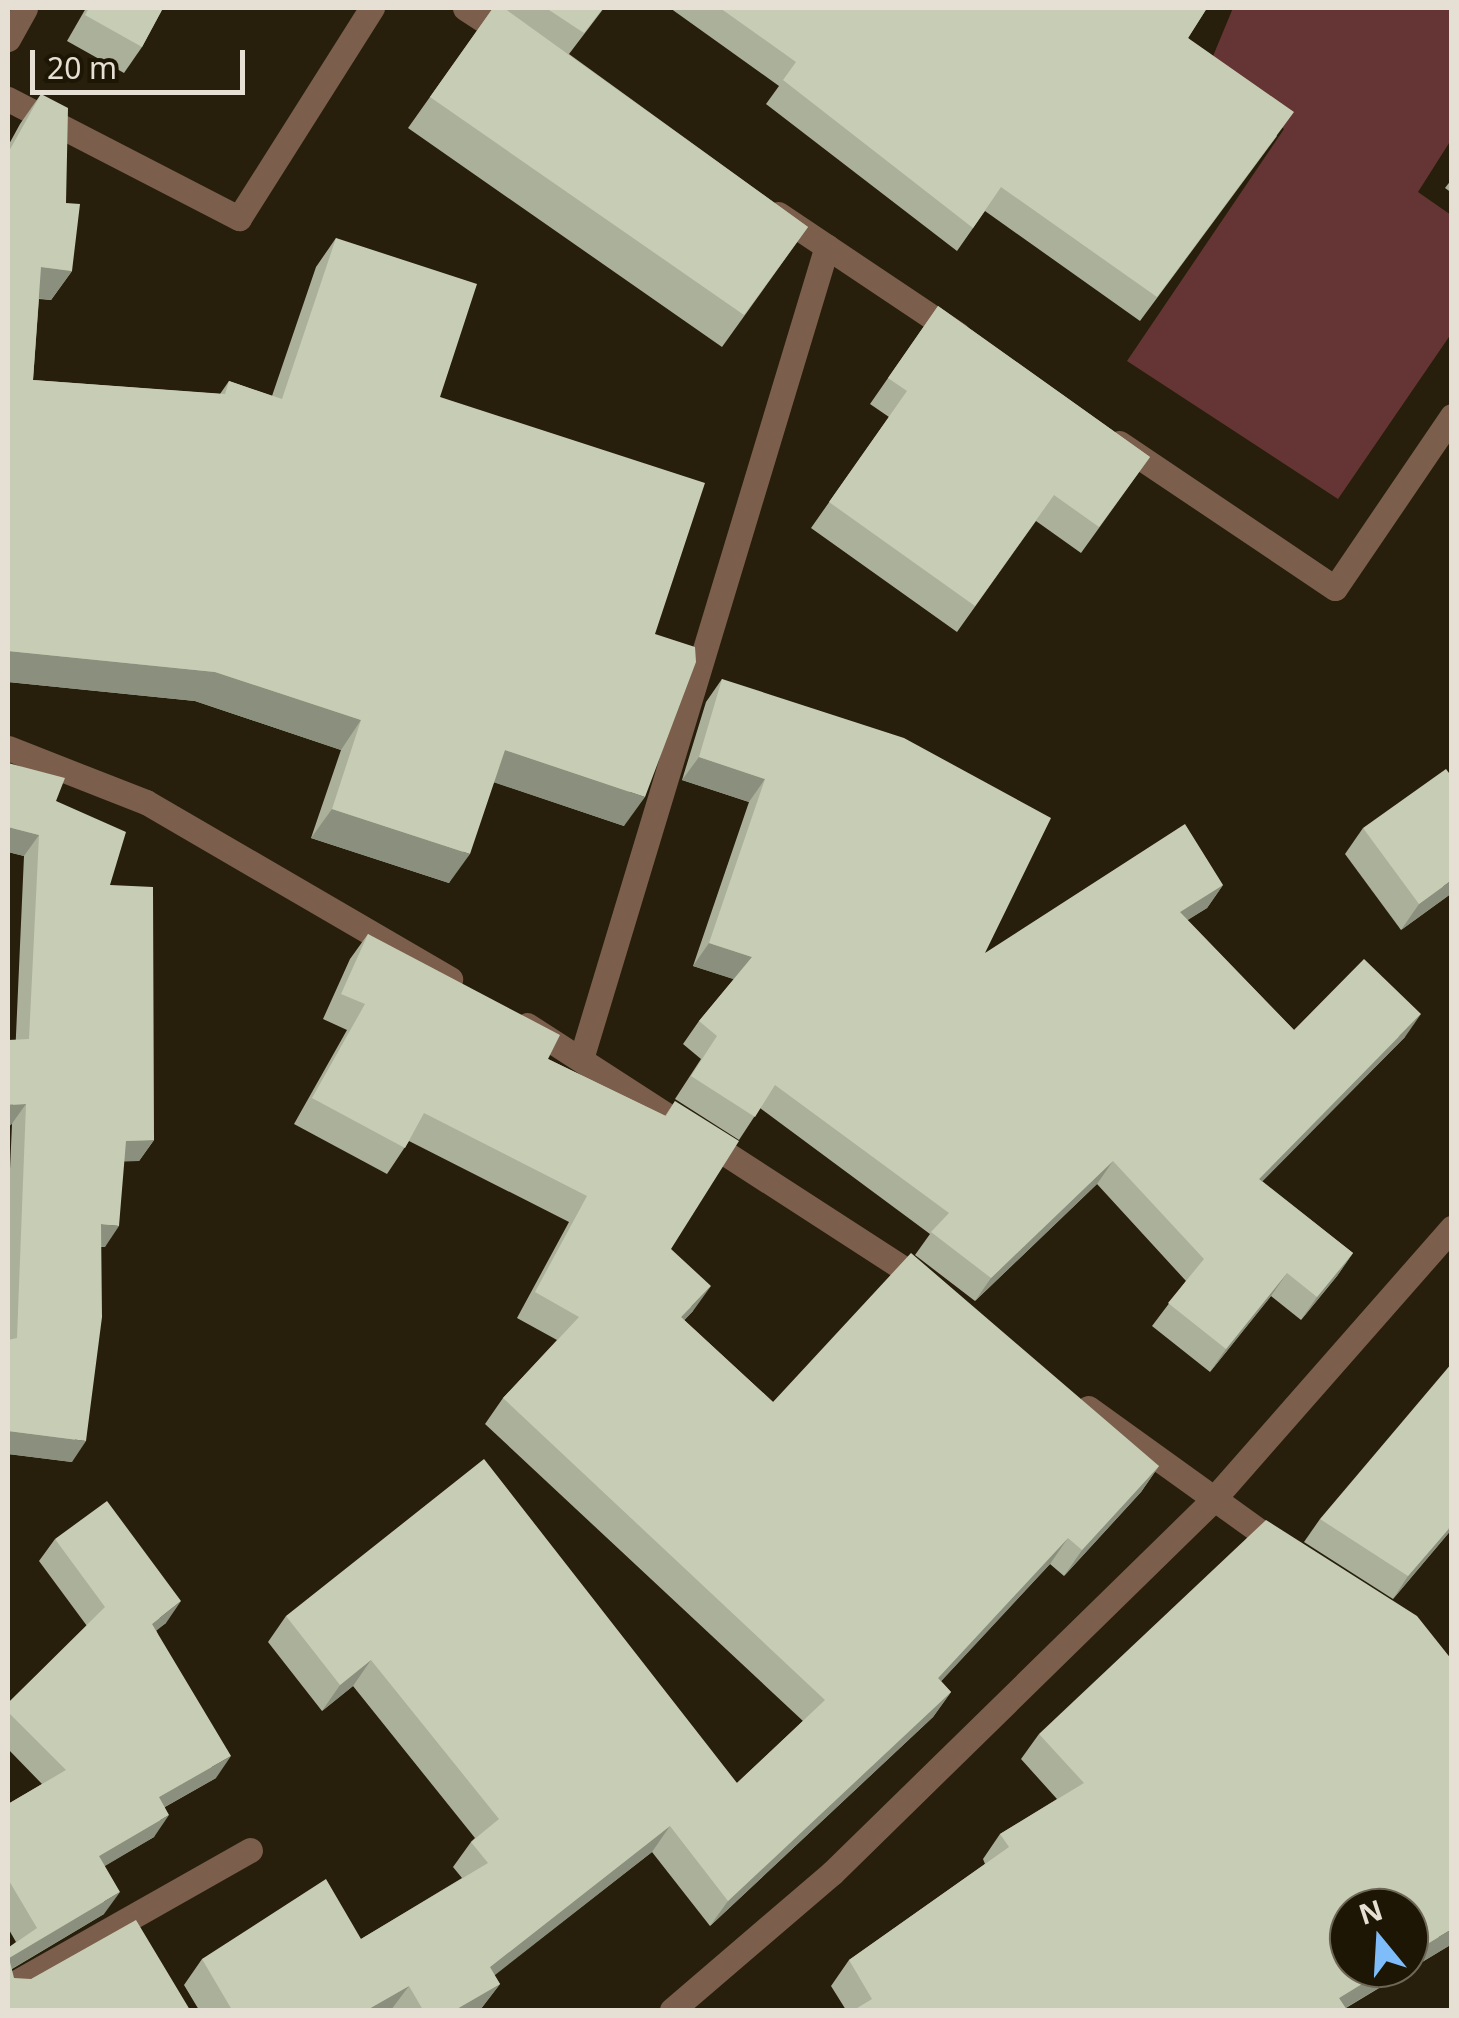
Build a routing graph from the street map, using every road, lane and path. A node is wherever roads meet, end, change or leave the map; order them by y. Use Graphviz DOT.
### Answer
graph roads {
  1 [pos="25,8"];
  2 [pos="372,8"];
  3 [pos="465,8"];
  4 [pos="8,39"];
  5 [pos="531,51"];
  6 [pos="8,100"];
  7 [pos="761,203"];
  8 [pos="827,246"];
  9 [pos="974,346"];
  10 [pos="1452,416"];
  11 [pos="1089,422"];
  12 [pos="8,748"];
  13 [pos="471,991"];
  14 [pos="504,1010"];
  15 [pos="581,1060"];
  16 [pos="1452,1228"];
  17 [pos="942,1296"];
  18 [pos="1068,1393"];
  19 [pos="1211,1502"];
  20 [pos="1307,1564"];
  21 [pos="250,1850"];
  22 [pos="8,1988"];
  23 [pos="19,2010"];
  24 [pos="672,2010"];
  1 -- 4 [label="street"];
  2 -- 6 [label="street"];
  3 -- 5 [label="street"];
  7 -- 8 [label="street"];
  8 -- 9 [label="street"];
  8 -- 15 [label="street"];
  10 -- 11 [label="street"];
  12 -- 13 [label="street"];
  14 -- 15 [label="street"];
  15 -- 17 [label="street"];
  16 -- 19 [label="street"];
  18 -- 19 [label="street"];
  19 -- 20 [label="street"];
  19 -- 24 [label="street"];
  21 -- 22 [label="street"];
  22 -- 23 [label="street"];
}
